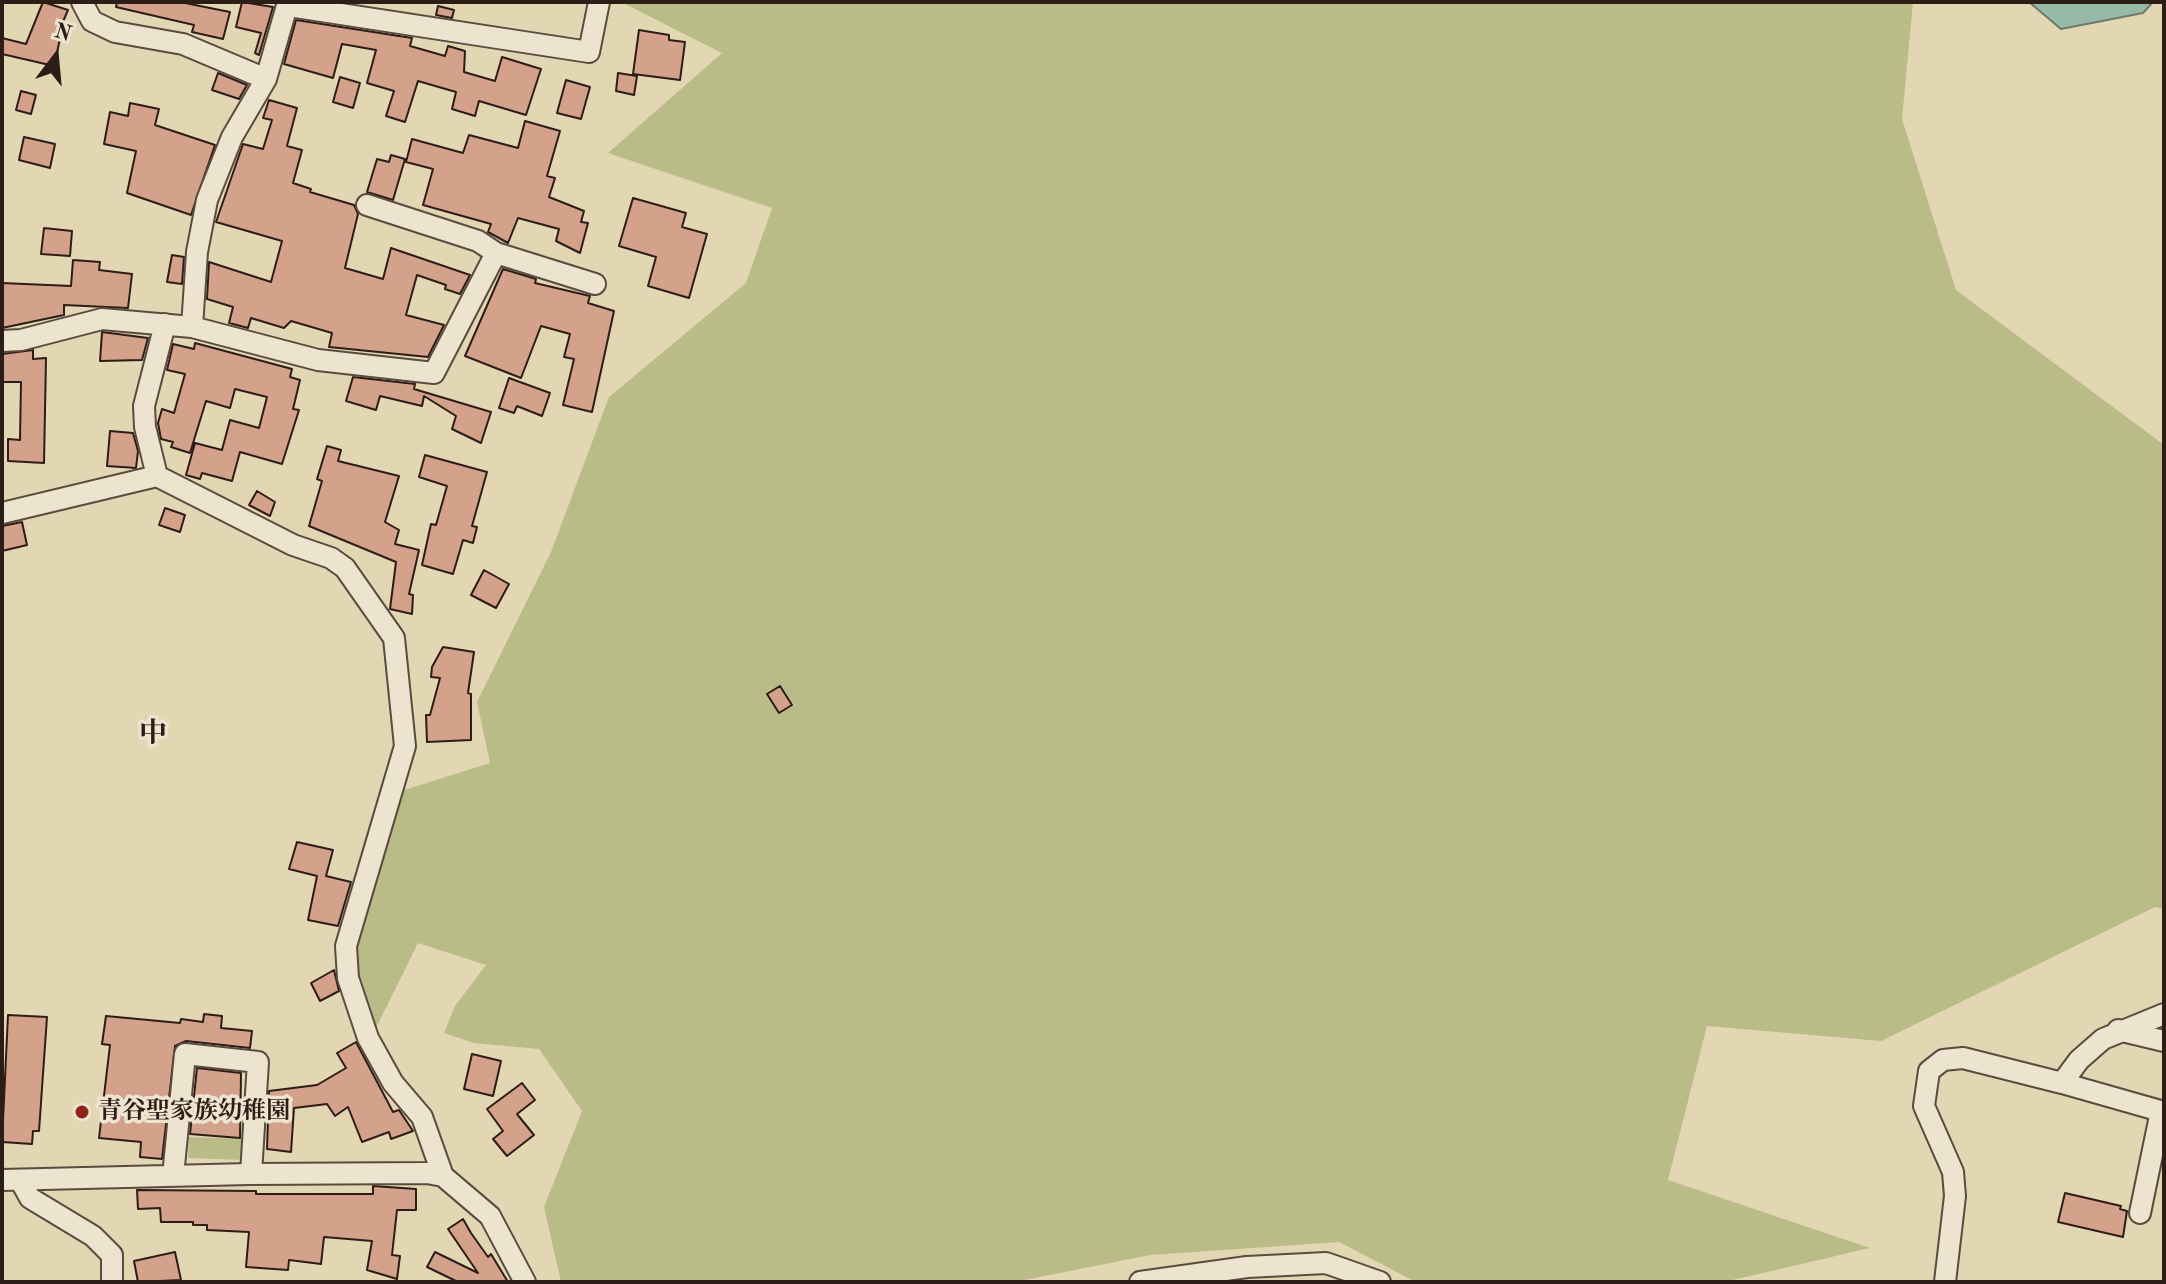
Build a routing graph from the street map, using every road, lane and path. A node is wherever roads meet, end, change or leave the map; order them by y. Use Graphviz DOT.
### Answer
graph roads {
  1 [pos="82,2"];
  2 [pos="599,2"];
  3 [pos="288,4"];
  4 [pos="266,79"];
  5 [pos="367,205"];
  6 [pos="496,253"];
  7 [pos="595,284"];
  8 [pos="165,324"];
  9 [pos="192,327"];
  10 [pos="2,341"];
  11 [pos="157,476"];
  12 [pos="2,513"];
  13 [pos="2164,1014"];
  14 [pos="2118,1030"];
  15 [pos="2164,1041"];
  16 [pos="2062,1083"];
  17 [pos="2162,1112"];
  18 [pos="251,1174"];
  19 [pos="173,1176"];
  20 [pos="443,1176"];
  21 [pos="11,1180"];
  22 [pos="2140,1213"];
  23 [pos="112,1282"];
  24 [pos="525,1282"];
  25 [pos="1140,1282"];
  26 [pos="1380,1282"];
  27 [pos="1945,1282"];
  1 -- 4 [label="street"];
  2 -- 3 [label="street"];
  3 -- 4 [label="street"];
  4 -- 9 [label="street"];
  5 -- 6 [label="street"];
  6 -- 7 [label="street"];
  6 -- 9 [label="street"];
  8 -- 9 [label="street"];
  8 -- 10 [label="street"];
  8 -- 11 [label="street"];
  11 -- 12 [label="street"];
  11 -- 20 [label="street"];
  13 -- 14 [label="street"];
  14 -- 15 [label="street"];
  14 -- 16 [label="street"];
  16 -- 17 [label="street"];
  16 -- 27 [label="street"];
  17 -- 22 [label="street"];
  18 -- 19 [label="street"];
  18 -- 19 [label="street"];
  18 -- 20 [label="street"];
  19 -- 21 [label="street"];
  20 -- 24 [label="street"];
  21 -- 23 [label="street"];
  25 -- 26 [label="street"];
}
